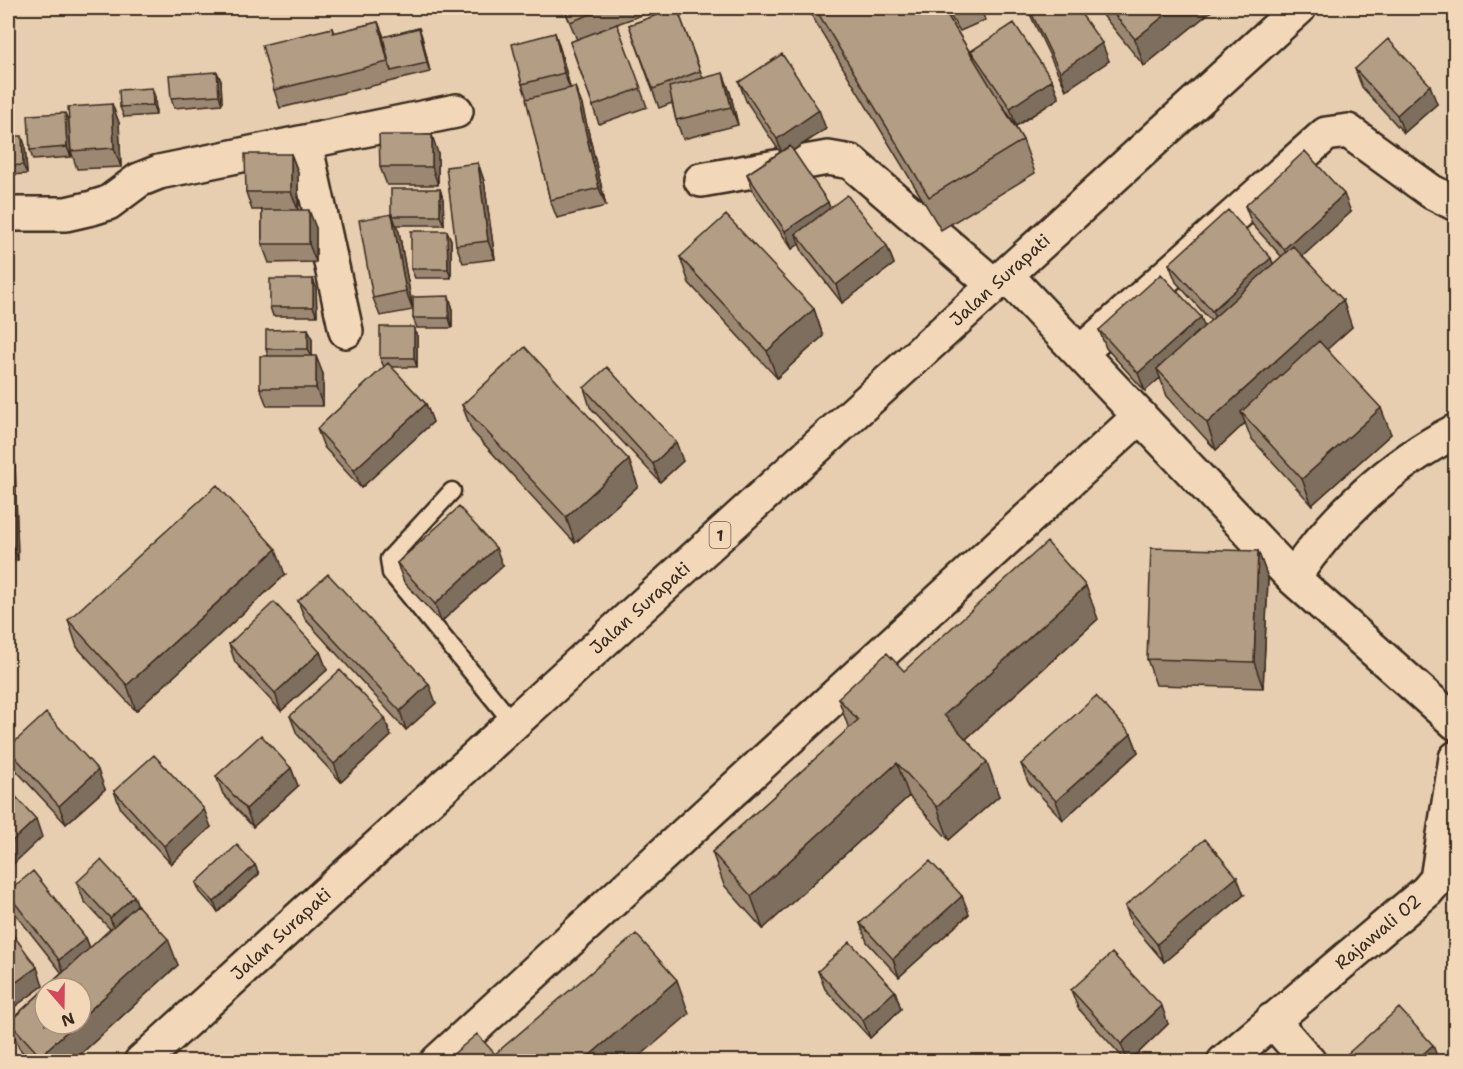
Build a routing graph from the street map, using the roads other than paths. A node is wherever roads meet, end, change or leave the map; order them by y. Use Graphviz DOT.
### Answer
graph roads {
  1 [pos="1299,8"];
  2 [pos="456,111"];
  3 [pos="305,143"];
  4 [pos="701,180"];
  5 [pos="1455,204"];
  6 [pos="8,214"];
  7 [pos="1000,280"];
  8 [pos="346,331"];
  9 [pos="1081,352"];
  10 [pos="1140,416"];
  11 [pos="1455,431"];
  12 [pos="452,491"];
  13 [pos="1293,578"];
  14 [pos="513,723"];
  15 [pos="1455,723"];
  16 [pos="1455,735"];
  17 [pos="1455,742"];
  18 [pos="1455,758"];
  19 [pos="1446,888"];
  20 [pos="1272,1020"];
  21 [pos="141,1062"];
  22 [pos="436,1062"];
  23 [pos="1224,1062"];
  24 [pos="1309,1062"];
  1 -- 7 [label="main road, Jalan Surapati / 1"];
  2 -- 3 [label="main road"];
  3 -- 6 [label="main road"];
  3 -- 8 [label="main road"];
  4 -- 7 [label="main road"];
  5 -- 9 [label="main road"];
  7 -- 9 [label="main road"];
  7 -- 14 [label="main road, Jalan Surapati / 1"];
  9 -- 10 [label="main road"];
  10 -- 13 [label="main road"];
  10 -- 22 [label="main road"];
  11 -- 13 [label="main road"];
  12 -- 14 [label="lane"];
  13 -- 15 [label="main road"];
  14 -- 21 [label="main road, Jalan Surapati / 1"];
  16 -- 17 [label="main road"];
  18 -- 19 [label="main road, Rajawali 02"];
  19 -- 20 [label="main road, Rajawali 02"];
  20 -- 23 [label="main road, Rajawali 02"];
  20 -- 24 [label="main road"];
}
